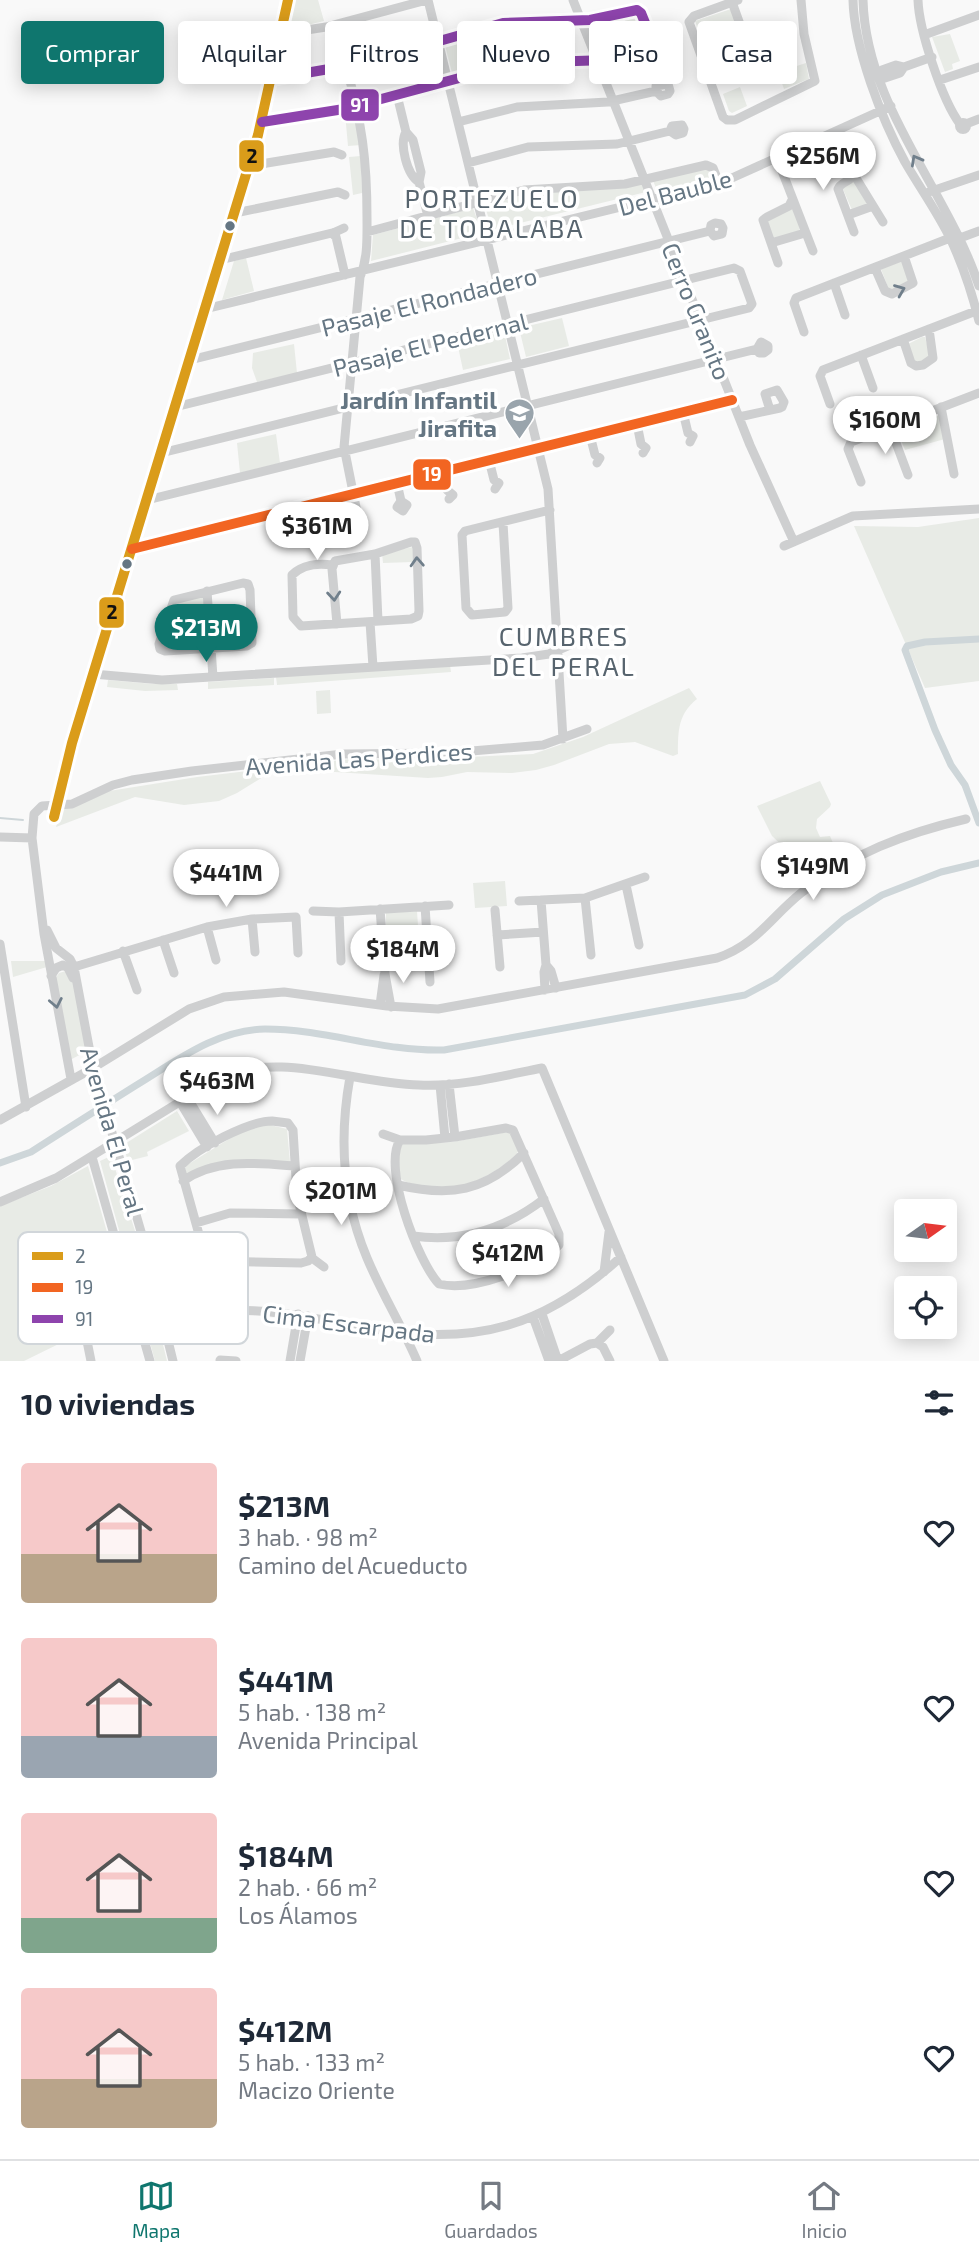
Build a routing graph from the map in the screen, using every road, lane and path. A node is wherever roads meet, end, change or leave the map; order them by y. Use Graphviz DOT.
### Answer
graph roads {
  1 [pos="288,0"];
  2 [pos="427,0"];
  3 [pos="573,0"];
  4 [pos="802,0"];
  5 [pos="853,0"];
  6 [pos="863,0"];
  7 [pos="918,0"];
  8 [pos="735,1"];
  9 [pos="979,15"];
  10 [pos="581,19"];
  11 [pos="284,21"];
  12 [pos="433,21"];
  13 [pos="643,21"];
  14 [pos="741,21"];
  15 [pos="311,29"];
  16 [pos="924,36"];
  17 [pos="443,40"];
  18 [pos="589,40"];
  19 [pos="932,57"];
  20 [pos="589,60"];
  21 [pos="443,63"];
  22 [pos="979,67"];
  23 [pos="875,77"];
  24 [pos="940,80"];
  25 [pos="447,81"];
  26 [pos="270,84"];
  27 [pos="351,84"];
  28 [pos="607,84"];
  29 [pos="656,91"];
  30 [pos="397,95"];
  31 [pos="614,101"];
  32 [pos="357,106"];
  33 [pos="886,108"];
  34 [pos="979,119"];
  35 [pos="262,122"];
  36 [pos="457,122"];
  37 [pos="670,131"];
  38 [pos="835,132"];
  39 [pos="629,141"];
  40 [pos="342,155"];
  41 [pos="777,158"];
  42 [pos="468,163"];
  43 [pos="249,166"];
  44 [pos="853,173"];
  45 [pos="979,175"];
  46 [pos="644,180"];
  47 [pos="719,183"];
  48 [pos="929,192"];
  49 [pos="345,195"];
  50 [pos="652,199"];
  51 [pos="792,200"];
  52 [pos="477,203"];
  53 [pos="873,206"];
  54 [pos="235,213"];
  55 [pos="848,215"];
  56 [pos="428,216"];
  57 [pos="883,222"];
  58 [pos="344,228"];
  59 [pos="710,231"];
  60 [pos="979,231"];
  61 [pos="367,232"];
  62 [pos="854,232"];
  63 [pos="333,233"];
  64 [pos="805,233"];
  65 [pos="955,238"];
  66 [pos="486,240"];
  67 [pos="669,242"];
  68 [pos="771,243"];
  69 [pos="813,251"];
  70 [pos="904,256"];
  71 [pos="220,261"];
  72 [pos="778,263"];
  73 [pos="875,268"];
  74 [pos="363,271"];
  75 [pos="345,275"];
  76 [pos="685,281"];
  77 [pos="497,284"];
  78 [pos="834,284"];
  79 [pos="979,286"];
  80 [pos="205,309"];
  81 [pos="845,315"];
  82 [pos="978,316"];
  83 [pos="356,319"];
  84 [pos="700,320"];
  85 [pos="508,325"];
  86 [pos="929,329"];
  87 [pos="804,332"];
  88 [pos="903,339"];
  89 [pos="757,349"];
  90 [pos="860,355"];
  91 [pos="190,360"];
  92 [pos="716,360"];
  93 [pos="352,363"];
  94 [pos="517,365"];
  95 [pos="873,388"];
  96 [pos="979,393"];
  97 [pos="732,400"];
  98 [pos="830,404"];
  99 [pos="527,406"];
  100 [pos="175,407"];
  101 [pos="348,407"];
  102 [pos="941,407"];
  103 [pos="770,410"];
  104 [pos="683,412"];
  105 [pos="738,417"];
  106 [pos="636,424"];
  107 [pos="890,427"];
  108 [pos="688,433"];
  109 [pos="590,435"];
  110 [pos="641,444"];
  111 [pos="538,448"];
  112 [pos="344,451"];
  113 [pos="161,453"];
  114 [pos="595,455"];
  115 [pos="489,460"];
  116 [pos="443,472"];
  117 [pos="954,474"];
  118 [pos="908,475"];
  119 [pos="494,480"];
  120 [pos="861,482"];
  121 [pos="397,483"];
  122 [pos="354,494"];
  123 [pos="448,495"];
  124 [pos="334,499"];
  125 [pos="147,500"];
  126 [pos="401,501"];
  127 [pos="979,509"];
  128 [pos="550,510"];
  129 [pos="503,523"];
  130 [pos="794,542"];
  131 [pos="784,547"];
  132 [pos="132,549"];
  133 [pos="375,554"];
  134 [pos="332,565"];
  135 [pos="207,591"];
  136 [pos="374,621"];
  137 [pos="337,624"];
  138 [pos="572,644"];
  139 [pos="211,648"];
  140 [pos="558,650"];
  141 [pos="373,667"];
  142 [pos="93,674"];
  143 [pos="213,677"];
  144 [pos="587,729"];
  145 [pos="563,739"];
  146 [pos="53,805"];
  147 [pos="54,817"];
  148 [pos="966,819"];
  149 [pos="0,837"];
  150 [pos="32,838"];
  151 [pos="645,877"];
  152 [pos="626,885"];
  153 [pos="585,898"];
  154 [pos="541,900"];
  155 [pos="519,901"];
  156 [pos="449,905"];
  157 [pos="425,906"];
  158 [pos="380,909"];
  159 [pos="495,910"];
  160 [pos="313,911"];
  161 [pos="339,912"];
  162 [pos="253,919"];
  163 [pos="44,925"];
  164 [pos="208,927"];
  165 [pos="543,932"];
  166 [pos="497,935"];
  167 [pos="163,940"];
  168 [pos="0,944"];
  169 [pos="639,945"];
  170 [pos="123,951"];
  171 [pos="255,952"];
  172 [pos="298,953"];
  173 [pos="591,955"];
  174 [pos="216,960"];
  175 [pos="341,961"];
  176 [pos="74,967"];
  177 [pos="500,967"];
  178 [pos="174,973"];
  179 [pos="386,974"];
  180 [pos="51,976"];
  181 [pos="76,982"];
  182 [pos="430,982"];
  183 [pos="550,989"];
  184 [pos="136,990"];
  185 [pos="380,1005"];
  186 [pos="391,1007"];
  187 [pos="94,1073"];
  188 [pos="350,1077"];
  189 [pos="71,1079"];
  190 [pos="444,1084"];
  191 [pos="183,1099"];
  192 [pos="26,1107"];
  193 [pos="0,1120"];
  194 [pos="383,1134"];
  195 [pos="450,1138"];
  196 [pos="400,1140"];
  197 [pos="114,1142"];
  198 [pos="211,1145"];
  199 [pos="524,1153"];
  200 [pos="92,1157"];
  201 [pos="294,1166"];
  202 [pos="183,1181"];
  203 [pos="398,1185"];
  204 [pos="544,1199"];
  205 [pos="0,1202"];
  206 [pos="301,1214"];
  207 [pos="196,1223"];
  208 [pos="610,1230"];
  209 [pos="113,1232"];
  210 [pos="141,1232"];
  211 [pos="198,1232"];
  212 [pos="412,1236"];
  213 [pos="621,1257"];
  214 [pos="312,1258"];
  215 [pos="248,1261"];
  216 [pos="324,1267"];
  217 [pos="604,1272"];
  218 [pos="248,1312"];
  219 [pos="303,1315"];
  220 [pos="538,1315"];
  221 [pos="610,1330"];
  222 [pos="405,1333"];
  223 [pos="597,1343"];
  224 [pos="145,1344"];
  225 [pos="220,1360"];
  226 [pos="150,1361"];
  227 [pos="236,1361"];
  228 [pos="290,1361"];
  229 [pos="300,1361"];
  230 [pos="417,1361"];
  231 [pos="549,1361"];
  232 [pos="558,1361"];
  233 [pos="610,1361"];
  234 [pos="664,1361"];
  1 -- 11 [label="street, Avenida El Peral"];
  2 -- 12 [label="street"];
  2 -- 15 [label="street"];
  3 -- 10 [label="street, Cerro Granito"];
  4 -- 8 [label="street"];
  5 -- 23 [label="street"];
  6 -- 23 [label="street"];
  7 -- 16 [label="street"];
  8 -- 14 [label="street"];
  9 -- 16 [label="street"];
  10 -- 13 [label="street"];
  10 -- 17 [label="street"];
  10 -- 18 [label="street, Cerro Granito"];
  16 -- 19 [label="street"];
  19 -- 23 [label="street"];
  19 -- 24 [label="street"];
  20 -- 25 [label="street"];
  21 -- 25 [label="street"];
  22 -- 24 [label="street"];
  23 -- 33 [label="street"];
  24 -- 34 [label="street"];
  25 -- 30 [label="street"];
  25 -- 36 [label="street"];
  26 -- 35 [label="street, Avenida El Peral"];
  27 -- 32 [label="street"];
  28 -- 31 [label="street, Cerro Granito"];
  29 -- 31 [label="street"];
  30 -- 32 [label="street"];
  30 -- 56 [label="street"];
  31 -- 36 [label="street"];
  31 -- 39 [label="street, Cerro Granito"];
  32 -- 35 [label="street"];
  32 -- 61 [label="street"];
  33 -- 38 [label="street, Del Bauble"];
  33 -- 48 [label="street"];
  35 -- 43 [label="street, Avenida El Peral"];
  36 -- 42 [label="street"];
  37 -- 39 [label="street"];
  38 -- 41 [label="street, Del Bauble"];
  38 -- 44 [label="street"];
  39 -- 42 [label="street"];
  39 -- 46 [label="street, Cerro Granito"];
  40 -- 43 [label="street"];
  41 -- 47 [label="street, Del Bauble"];
  41 -- 51 [label="street"];
  42 -- 52 [label="street"];
  43 -- 54 [label="street, Avenida El Peral"];
  44 -- 53 [label="street"];
  44 -- 55 [label="street"];
  45 -- 48 [label="street"];
  46 -- 47 [label="street"];
  46 -- 50 [label="street, Cerro Granito"];
  46 -- 52 [label="street"];
  47 -- 50 [label="street, Del Bauble"];
  48 -- 65 [label="street"];
  49 -- 54 [label="street"];
  50 -- 66 [label="street, Del Bauble"];
  50 -- 67 [label="street, Cerro Granito"];
  51 -- 64 [label="street"];
  51 -- 68 [label="street"];
  52 -- 56 [label="street"];
  52 -- 66 [label="street"];
  53 -- 55 [label="street"];
  53 -- 57 [label="street"];
  54 -- 71 [label="street, Avenida El Peral"];
  55 -- 62 [label="street"];
  56 -- 61 [label="street"];
  58 -- 63 [label="street"];
  59 -- 67 [label="street, Pasaje El Rondadero"];
  60 -- 65 [label="street"];
  61 -- 74 [label="street"];
  63 -- 71 [label="street"];
  63 -- 75 [label="street"];
  64 -- 68 [label="street"];
  64 -- 69 [label="street"];
  65 -- 70 [label="street"];
  65 -- 79 [label="street"];
  65 -- 82 [label="street"];
  66 -- 74 [label="street, Del Bauble"];
  66 -- 77 [label="street"];
  67 -- 76 [label="street, Cerro Granito"];
  67 -- 77 [label="street, Pasaje El Rondadero"];
  68 -- 72 [label="street"];
  70 -- 73 [label="street"];
  73 -- 70 [label="street, one-way"];
  71 -- 80 [label="street, Avenida El Peral"];
  73 -- 78 [label="street"];
  74 -- 75 [label="street, Del Bauble"];
  74 -- 83 [label="street"];
  75 -- 80 [label="street, Del Bauble"];
  76 -- 84 [label="street, Cerro Granito"];
  76 -- 84 [label="street, Pasaje El Pedernal"];
  76 -- 85 [label="street, Pasaje El Pedernal"];
  77 -- 83 [label="street, Pasaje El Rondadero"];
  77 -- 85 [label="street"];
  78 -- 81 [label="street"];
  78 -- 87 [label="street"];
  80 -- 91 [label="street, Avenida El Peral"];
  82 -- 86 [label="street"];
  83 -- 91 [label="street, Pasaje El Rondadero"];
  83 -- 93 [label="street"];
  84 -- 92 [label="street, Cerro Granito"];
  84 -- 94 [label="street"];
  85 -- 93 [label="street, Pasaje El Pedernal"];
  85 -- 94 [label="street"];
  86 -- 88 [label="street"];
  86 -- 88 [label="street"];
  88 -- 90 [label="street"];
  89 -- 92 [label="street"];
  90 -- 95 [label="street"];
  90 -- 98 [label="street"];
  91 -- 100 [label="street, Avenida El Peral"];
  92 -- 97 [label="street, Cerro Granito"];
  92 -- 99 [label="street"];
  93 -- 100 [label="street, Pasaje El Pedernal"];
  93 -- 101 [label="street"];
  94 -- 99 [label="street"];
  94 -- 101 [label="street"];
  96 -- 102 [label="street"];
  97 -- 104 [label="street"];
  97 -- 105 [label="street, Cerro Granito"];
  99 -- 111 [label="street"];
  99 -- 112 [label="street"];
  100 -- 113 [label="street, Avenida El Peral"];
  101 -- 112 [label="street"];
  101 -- 113 [label="street"];
  102 -- 107 [label="street"];
  102 -- 117 [label="street"];
  103 -- 105 [label="street"];
  104 -- 106 [label="street"];
  104 -- 108 [label="street"];
  105 -- 130 [label="street, Cerro Granito"];
  106 -- 109 [label="street"];
  106 -- 110 [label="street"];
  107 -- 118 [label="street"];
  107 -- 120 [label="street"];
  109 -- 111 [label="street"];
  109 -- 114 [label="street"];
  111 -- 115 [label="street"];
  111 -- 128 [label="street"];
  112 -- 122 [label="street"];
  112 -- 125 [label="street"];
  113 -- 125 [label="street, Avenida El Peral"];
  115 -- 116 [label="street"];
  115 -- 119 [label="street"];
  116 -- 121 [label="street"];
  116 -- 123 [label="street"];
  121 -- 122 [label="street"];
  121 -- 126 [label="street"];
  122 -- 124 [label="street"];
  122 -- 124 [label="street"];
  124 -- 132 [label="street"];
  125 -- 132 [label="street, Avenida El Peral"];
  127 -- 130 [label="street"];
  128 -- 129 [label="street"];
  128 -- 140 [label="street"];
  129 -- 129 [label="street"];
  130 -- 131 [label="street"];
  132 -- 142 [label="street, Avenida El Peral"];
  133 -- 134 [label="street"];
  133 -- 136 [label="street"];
  136 -- 133 [label="street, one-way"];
  134 -- 137 [label="street, one-way"];
  134 -- 137 [label="street"];
  135 -- 139 [label="street"];
  135 -- 139 [label="street"];
  135 -- 139 [label="street"];
  136 -- 137 [label="street"];
  136 -- 141 [label="street"];
  138 -- 140 [label="street"];
  139 -- 143 [label="street"];
  140 -- 141 [label="street"];
  140 -- 145 [label="street"];
  141 -- 143 [label="street"];
  142 -- 143 [label="street"];
  142 -- 146 [label="street, Avenida El Peral"];
  144 -- 145 [label="street, Avenida Las Perdices"];
  145 -- 146 [label="street, Avenida Las Perdices"];
  146 -- 147 [label="street, Avenida El Peral"];
  146 -- 150 [label="street, Avenida El Peral"];
  148 -- 183 [label="street"];
  149 -- 150 [label="street"];
  150 -- 163 [label="street, Avenida El Peral"];
  151 -- 152 [label="street"];
  152 -- 153 [label="street"];
  152 -- 169 [label="street"];
  153 -- 154 [label="street"];
  153 -- 173 [label="street"];
  154 -- 155 [label="street"];
  154 -- 165 [label="street"];
  156 -- 157 [label="street"];
  157 -- 158 [label="street"];
  157 -- 182 [label="street"];
  158 -- 161 [label="street"];
  158 -- 179 [label="street"];
  159 -- 166 [label="street"];
  160 -- 161 [label="street"];
  161 -- 175 [label="street"];
  162 -- 164 [label="street"];
  162 -- 171 [label="street"];
  162 -- 172 [label="street"];
  163 -- 176 [label="street, Avenida El Peral"];
  163 -- 180 [label="street, Avenida El Peral"];
  164 -- 167 [label="street"];
  164 -- 174 [label="street"];
  165 -- 166 [label="street"];
  165 -- 183 [label="street"];
  166 -- 177 [label="street"];
  167 -- 170 [label="street"];
  167 -- 178 [label="street"];
  168 -- 192 [label="street"];
  170 -- 176 [label="street"];
  170 -- 184 [label="street"];
  176 -- 181 [label="street, Avenida El Peral"];
  179 -- 185 [label="street"];
  179 -- 186 [label="street"];
  180 -- 181 [label="street"];
  180 -- 189 [label="street, Avenida El Peral, one-way"];
  181 -- 187 [label="street, Avenida El Peral"];
  183 -- 186 [label="street"];
  185 -- 186 [label="street"];
  185 -- 187 [label="street"];
  187 -- 189 [label="street"];
  187 -- 197 [label="street, Avenida El Peral"];
  188 -- 190 [label="street"];
  188 -- 191 [label="street"];
  188 -- 222 [label="street"];
  189 -- 192 [label="street"];
  190 -- 195 [label="street"];
  190 -- 208 [label="street"];
  191 -- 197 [label="street"];
  191 -- 198 [label="street"];
  192 -- 193 [label="street"];
  194 -- 196 [label="street"];
  195 -- 196 [label="street"];
  195 -- 199 [label="street"];
  196 -- 203 [label="street"];
  197 -- 200 [label="street"];
  197 -- 210 [label="street, Avenida El Peral"];
  198 -- 201 [label="street"];
  198 -- 202 [label="street"];
  199 -- 203 [label="street"];
  199 -- 204 [label="street"];
  200 -- 205 [label="street"];
  200 -- 209 [label="street, Avenida El Peral"];
  201 -- 202 [label="street"];
  201 -- 206 [label="street"];
  202 -- 207 [label="street"];
  203 -- 212 [label="street"];
  204 -- 212 [label="street"];
  204 -- 212 [label="street"];
  206 -- 207 [label="street"];
  206 -- 214 [label="street"];
  207 -- 211 [label="street"];
  208 -- 213 [label="street"];
  208 -- 217 [label="street"];
  213 -- 217 [label="street, Cima Escarpada"];
  213 -- 234 [label="street"];
  214 -- 215 [label="street"];
  214 -- 216 [label="street"];
  217 -- 220 [label="street, Cima Escarpada"];
  218 -- 219 [label="street, Cima Escarpada"];
  219 -- 222 [label="street, Cima Escarpada"];
  219 -- 228 [label="street"];
  219 -- 229 [label="street"];
  220 -- 222 [label="street, Cima Escarpada"];
  220 -- 231 [label="street"];
  220 -- 232 [label="street"];
  221 -- 223 [label="street"];
  222 -- 230 [label="street"];
  223 -- 232 [label="street"];
  223 -- 233 [label="street"];
  224 -- 226 [label="street, Avenida El Peral"];
  225 -- 227 [label="street"];
}
